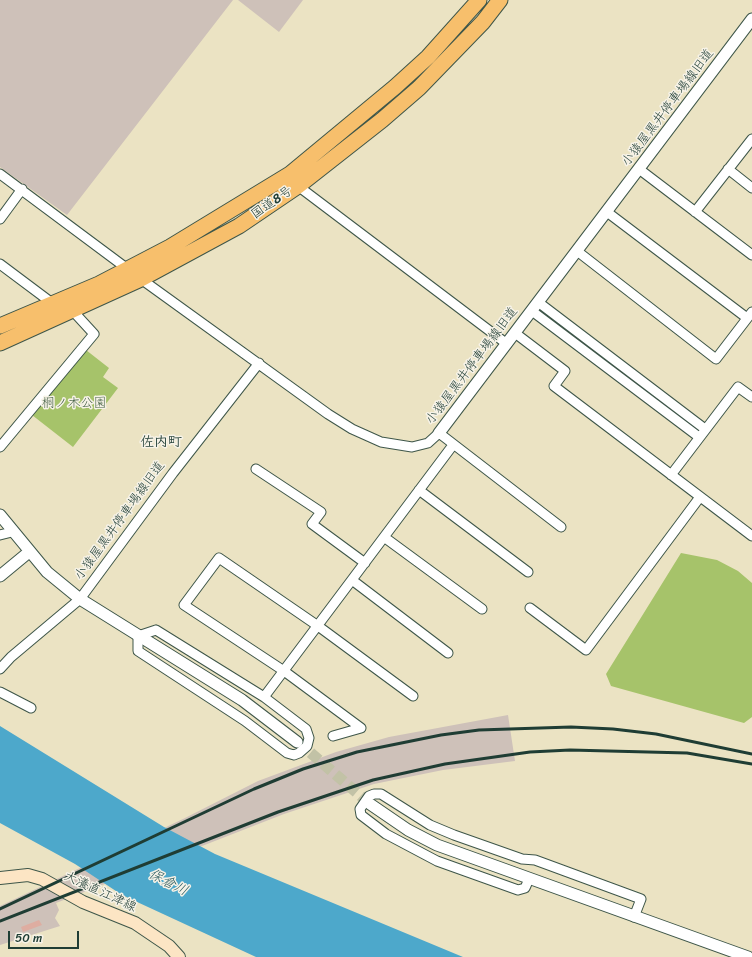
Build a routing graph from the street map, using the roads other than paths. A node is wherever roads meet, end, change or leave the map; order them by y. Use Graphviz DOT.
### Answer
graph roads {
  1 [pos="479,0"];
  2 [pos="500,0"];
  3 [pos="752,19"];
  4 [pos="752,139"];
  5 [pos="639,169"];
  6 [pos="728,170"];
  7 [pos="0,174"];
  8 [pos="298,186"];
  9 [pos="752,188"];
  10 [pos="22,189"];
  11 [pos="607,212"];
  12 [pos="695,212"];
  13 [pos="0,219"];
  14 [pos="577,252"];
  15 [pos="752,255"];
  16 [pos="0,264"];
  17 [pos="128,269"];
  18 [pos="141,279"];
  19 [pos="52,303"];
  20 [pos="535,307"];
  21 [pos="72,310"];
  22 [pos="749,315"];
  23 [pos="0,326"];
  24 [pos="515,333"];
  25 [pos="0,343"];
  26 [pos="507,344"];
  27 [pos="259,363"];
  28 [pos="752,397"];
  29 [pos="705,429"];
  30 [pos="439,434"];
  31 [pos="699,437"];
  32 [pos="453,445"];
  33 [pos="0,448"];
  34 [pos="256,469"];
  35 [pos="671,475"];
  36 [pos="419,490"];
  37 [pos="700,496"];
  38 [pos="0,515"];
  39 [pos="561,527"];
  40 [pos="12,532"];
  41 [pos="0,535"];
  42 [pos="752,536"];
  43 [pos="384,537"];
  44 [pos="29,552"];
  45 [pos="365,563"];
  46 [pos="528,572"];
  47 [pos="0,576"];
  48 [pos="352,580"];
  49 [pos="80,599"];
  50 [pos="530,608"];
  51 [pos="482,609"];
  52 [pos="318,626"];
  53 [pos="138,636"];
  54 [pos="448,653"];
  55 [pos="0,669"];
  56 [pos="284,671"];
  57 [pos="0,692"];
  58 [pos="413,696"];
  59 [pos="264,697"];
  60 [pos="31,708"];
  61 [pos="333,736"];
  62 [pos="297,742"];
  63 [pos="370,804"];
  64 [pos="0,878"];
  65 [pos="528,879"];
  66 [pos="634,917"];
  67 [pos="180,957"];
  68 [pos="748,957"];
  1 -- 17 [label="highway, 国道8号"];
  2 -- 8 [label="highway, 国道8号"];
  3 -- 5 [label="street, 小猿屋黒井停車場線旧道"];
  4 -- 6 [label="street"];
  5 -- 11 [label="street, 小猿屋黒井停車場線旧道"];
  5 -- 12 [label="street"];
  6 -- 9 [label="street"];
  6 -- 12 [label="street"];
  7 -- 10 [label="street"];
  8 -- 18 [label="highway, 国道8号"];
  8 -- 26 [label="street"];
  10 -- 13 [label="street"];
  10 -- 17 [label="street"];
  11 -- 14 [label="street, 小猿屋黒井停車場線旧道"];
  11 -- 22 [label="street"];
  12 -- 15 [label="street"];
  14 -- 20 [label="street, 小猿屋黒井停車場線旧道"];
  14 -- 22 [label="street"];
  16 -- 19 [label="street"];
  17 -- 18 [label="street"];
  17 -- 19 [label="highway, 国道8号"];
  18 -- 21 [label="highway, 国道8号"];
  18 -- 27 [label="street"];
  19 -- 23 [label="highway, 国道8号"];
  20 -- 24 [label="street, 小猿屋黒井停車場線旧道"];
  20 -- 29 [label="street"];
  20 -- 31 [label="street"];
  21 -- 25 [label="highway, 国道8号"];
  21 -- 33 [label="street"];
  24 -- 26 [label="street, 小猿屋黒井停車場線旧道"];
  24 -- 35 [label="street"];
  26 -- 30 [label="street, 小猿屋黒井停車場線旧道"];
  27 -- 30 [label="street, 小猿屋黒井停車場線旧道"];
  27 -- 49 [label="street, 小猿屋黒井停車場線旧道"];
  28 -- 29 [label="street"];
  29 -- 31 [label="street"];
  30 -- 32 [label="street"];
  31 -- 35 [label="street"];
  32 -- 36 [label="street"];
  32 -- 39 [label="street"];
  34 -- 45 [label="street"];
  35 -- 37 [label="street"];
  36 -- 43 [label="street"];
  36 -- 46 [label="street"];
  37 -- 42 [label="street"];
  37 -- 50 [label="street"];
  38 -- 40 [label="street, 小猿屋黒井停車場線旧道"];
  40 -- 41 [label="street"];
  40 -- 44 [label="street, 小猿屋黒井停車場線旧道"];
  43 -- 45 [label="street"];
  43 -- 51 [label="street"];
  44 -- 47 [label="street"];
  44 -- 49 [label="street, 小猿屋黒井停車場線旧道"];
  45 -- 48 [label="street"];
  48 -- 52 [label="street"];
  48 -- 54 [label="street"];
  49 -- 53 [label="street"];
  49 -- 55 [label="street"];
  52 -- 56 [label="street"];
  52 -- 56 [label="street"];
  52 -- 58 [label="street"];
  53 -- 59 [label="street"];
  53 -- 59 [label="street"];
  53 -- 62 [label="street"];
  56 -- 59 [label="street"];
  56 -- 61 [label="street"];
  57 -- 60 [label="street"];
  63 -- 65 [label="street"];
  64 -- 67 [label="main road, 大瀁直江津線"];
  65 -- 66 [label="street"];
  65 -- 66 [label="street"];
  66 -- 68 [label="street"];
}
